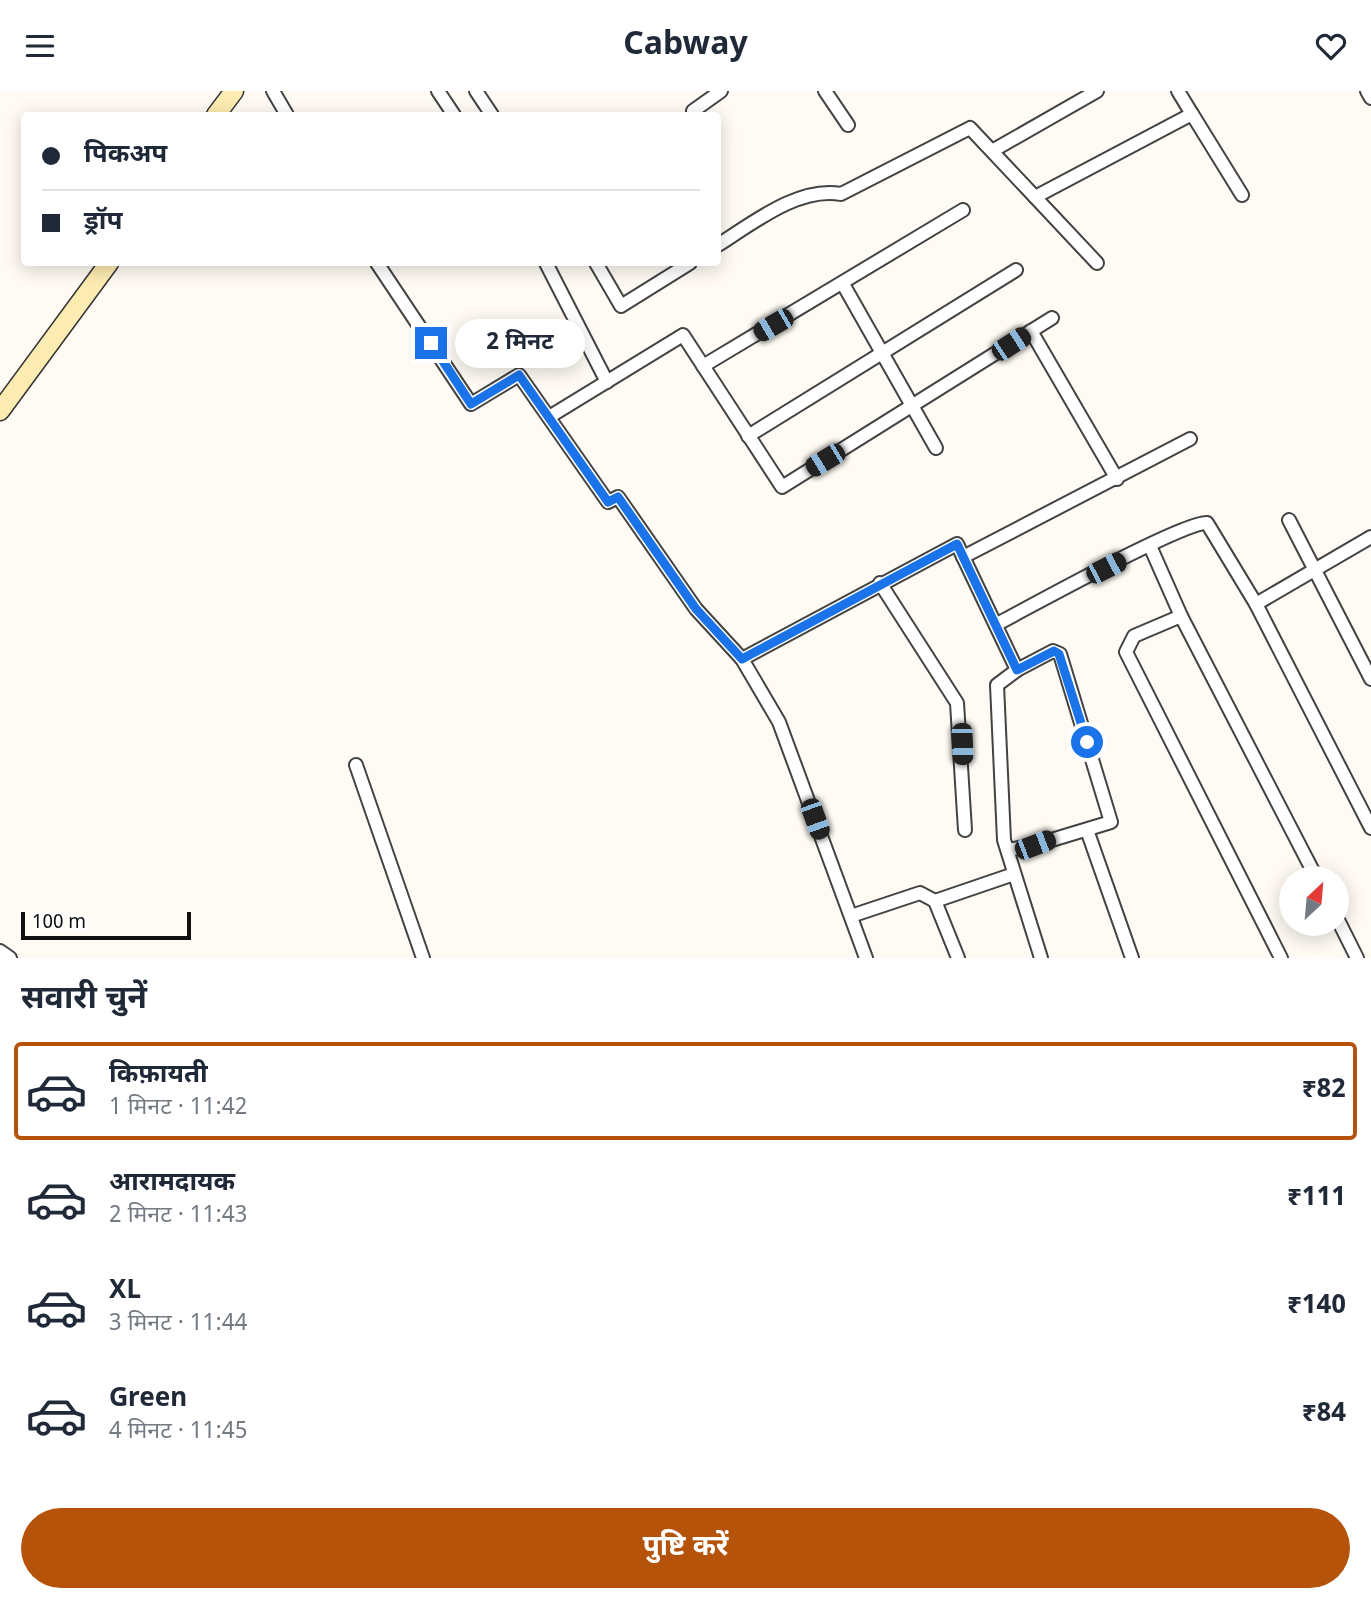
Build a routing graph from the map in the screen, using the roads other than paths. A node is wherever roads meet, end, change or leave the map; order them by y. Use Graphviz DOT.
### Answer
graph roads {
  1 [pos="234,91"];
  2 [pos="273,91"];
  3 [pos="438,91"];
  4 [pos="476,91"];
  5 [pos="721,91"];
  6 [pos="825,91"];
  7 [pos="1097,91"];
  8 [pos="1178,91"];
  9 [pos="1367,91"];
  10 [pos="1371,98"];
  11 [pos="693,111"];
  12 [pos="218,112"];
  13 [pos="285,112"];
  14 [pos="452,112"];
  15 [pos="490,112"];
  16 [pos="1192,114"];
  17 [pos="848,125"];
  18 [pos="992,151"];
  19 [pos="1242,195"];
  20 [pos="1035,197"];
  21 [pos="963,210"];
  22 [pos="721,243"];
  23 [pos="1097,263"];
  24 [pos="107,266"];
  25 [pos="379,266"];
  26 [pos="548,266"];
  27 [pos="598,266"];
  28 [pos="685,266"];
  29 [pos="1016,270"];
  30 [pos="843,284"];
  31 [pos="1052,318"];
  32 [pos="1031,331"];
  33 [pos="883,352"];
  34 [pos="703,366"];
  35 [pos="607,382"];
  36 [pos="913,406"];
  37 [pos="0,411"];
  38 [pos="549,417"];
  39 [pos="748,436"];
  40 [pos="1190,439"];
  41 [pos="936,448"];
  42 [pos="1117,479"];
  43 [pos="1289,520"];
  44 [pos="1369,544"];
  45 [pos="1150,546"];
  46 [pos="963,557"];
  47 [pos="1316,572"];
  48 [pos="880,583"];
  49 [pos="1256,604"];
  50 [pos="1181,616"];
  51 [pos="997,624"];
  52 [pos="742,659"];
  53 [pos="1017,670"];
  54 [pos="1371,679"];
  55 [pos="356,765"];
  56 [pos="1371,828"];
  57 [pos="965,829"];
  58 [pos="1087,830"];
  59 [pos="1008,850"];
  60 [pos="1310,866"];
  61 [pos="1014,874"];
  62 [pos="935,901"];
  63 [pos="851,916"];
  64 [pos="1346,936"];
  65 [pos="423,958"];
  66 [pos="866,958"];
  67 [pos="958,958"];
  68 [pos="1041,958"];
  69 [pos="1132,958"];
  70 [pos="1282,958"];
  71 [pos="1357,958"];
  1 -- 12 [label="main road"];
  2 -- 13 [label="street"];
  3 -- 14 [label="street"];
  4 -- 15 [label="street"];
  5 -- 11 [label="street"];
  6 -- 17 [label="street"];
  7 -- 18 [label="street"];
  8 -- 16 [label="street"];
  9 -- 10 [label="street"];
  16 -- 19 [label="street"];
  16 -- 20 [label="street"];
  18 -- 20 [label="street"];
  18 -- 22 [label="street"];
  20 -- 23 [label="street"];
  21 -- 30 [label="street"];
  24 -- 37 [label="main road"];
  25 -- 38 [label="street"];
  26 -- 35 [label="street"];
  27 -- 28 [label="street"];
  29 -- 33 [label="street"];
  30 -- 33 [label="street"];
  30 -- 34 [label="street"];
  31 -- 32 [label="street"];
  32 -- 36 [label="street"];
  32 -- 42 [label="street"];
  33 -- 36 [label="street"];
  33 -- 39 [label="street"];
  34 -- 35 [label="street"];
  34 -- 39 [label="street"];
  35 -- 38 [label="street"];
  36 -- 39 [label="street"];
  36 -- 41 [label="street"];
  38 -- 52 [label="street"];
  40 -- 42 [label="street"];
  42 -- 46 [label="street"];
  43 -- 47 [label="street"];
  44 -- 47 [label="street"];
  45 -- 49 [label="street"];
  45 -- 50 [label="street"];
  45 -- 51 [label="street"];
  46 -- 48 [label="street"];
  46 -- 51 [label="street"];
  47 -- 49 [label="street"];
  47 -- 54 [label="street"];
  48 -- 52 [label="street"];
  48 -- 57 [label="street"];
  49 -- 56 [label="street"];
  50 -- 60 [label="street"];
  50 -- 70 [label="street"];
  51 -- 53 [label="street"];
  52 -- 63 [label="street"];
  53 -- 58 [label="street"];
  53 -- 59 [label="street"];
  55 -- 65 [label="street"];
  58 -- 59 [label="street"];
  58 -- 69 [label="street"];
  59 -- 61 [label="street"];
  61 -- 62 [label="street"];
  61 -- 68 [label="street"];
  62 -- 63 [label="street"];
  62 -- 67 [label="street"];
  63 -- 66 [label="street"];
  64 -- 71 [label="street"];
}
